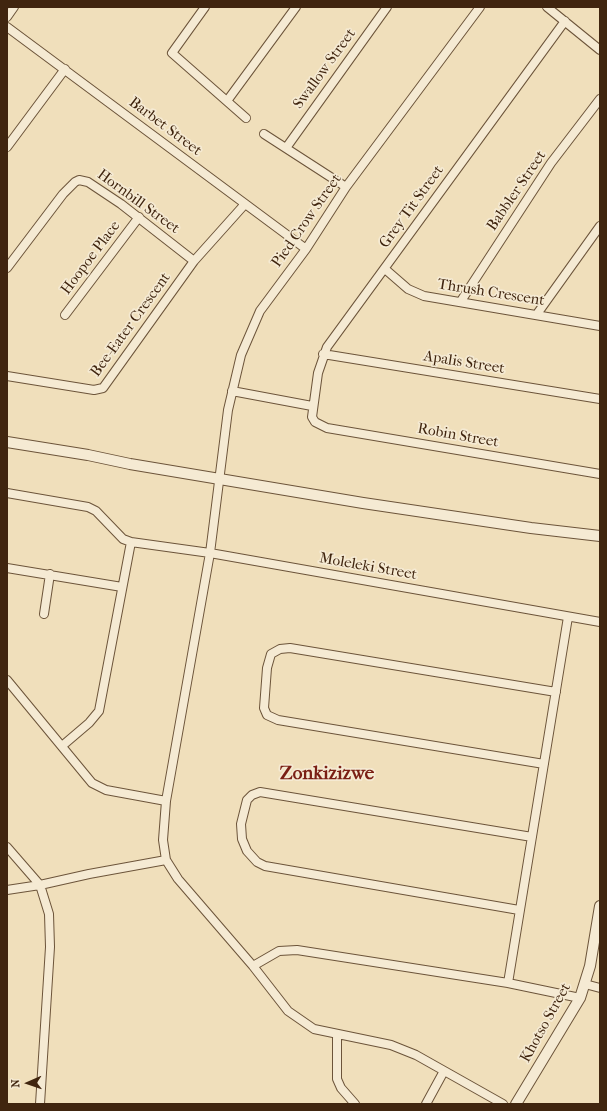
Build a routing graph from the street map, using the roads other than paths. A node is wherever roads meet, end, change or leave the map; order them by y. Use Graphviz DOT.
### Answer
graph roads {
  1 [pos="14,7"];
  2 [pos="205,7"];
  3 [pos="296,7"];
  4 [pos="387,7"];
  5 [pos="480,7"];
  6 [pos="547,7"];
  7 [pos="7,17"];
  8 [pos="565,21"];
  9 [pos="7,27"];
  10 [pos="600,50"];
  11 [pos="65,69"];
  12 [pos="600,99"];
  13 [pos="227,101"];
  14 [pos="246,118"];
  15 [pos="264,134"];
  16 [pos="7,146"];
  17 [pos="286,148"];
  18 [pos="346,187"];
  19 [pos="245,204"];
  20 [pos="139,217"];
  21 [pos="600,226"];
  22 [pos="306,249"];
  23 [pos="194,261"];
  24 [pos="7,268"];
  25 [pos="385,268"];
  26 [pos="461,301"];
  27 [pos="537,314"];
  28 [pos="65,315"];
  29 [pos="600,326"];
  30 [pos="324,354"];
  31 [pos="7,376"];
  32 [pos="232,391"];
  33 [pos="600,399"];
  34 [pos="312,406"];
  35 [pos="313,420"];
  36 [pos="7,442"];
  37 [pos="600,474"];
  38 [pos="221,479"];
  39 [pos="7,493"];
  40 [pos="600,536"];
  41 [pos="131,542"];
  42 [pos="210,554"];
  43 [pos="7,568"];
  44 [pos="50,574"];
  45 [pos="122,587"];
  46 [pos="44,614"];
  47 [pos="568,617"];
  48 [pos="600,622"];
  49 [pos="7,680"];
  50 [pos="556,692"];
  51 [pos="62,746"];
  52 [pos="544,764"];
  53 [pos="166,801"];
  54 [pos="532,837"];
  55 [pos="7,847"];
  56 [pos="166,860"];
  57 [pos="40,885"];
  58 [pos="7,890"];
  59 [pos="600,906"];
  60 [pos="519,910"];
  61 [pos="252,966"];
  62 [pos="508,983"];
  63 [pos="585,984"];
  64 [pos="600,988"];
  65 [pos="580,998"];
  66 [pos="337,1034"];
  67 [pos="444,1071"];
  68 [pos="40,1104"];
  69 [pos="355,1104"];
  70 [pos="426,1104"];
  71 [pos="503,1104"];
  72 [pos="516,1104"];
  1 -- 7 [label="street"];
  2 -- 13 [label="street"];
  3 -- 13 [label="street"];
  4 -- 17 [label="street, Swallow Street"];
  5 -- 18 [label="street, Pied Crow Street"];
  6 -- 8 [label="street"];
  8 -- 10 [label="street"];
  8 -- 25 [label="street, Grey Tit Street"];
  9 -- 11 [label="street, Barbet Street"];
  11 -- 16 [label="street"];
  11 -- 19 [label="street, Barbet Street"];
  12 -- 26 [label="street, Babbler Street"];
  13 -- 14 [label="street"];
  15 -- 17 [label="street"];
  17 -- 18 [label="street"];
  18 -- 22 [label="street, Pied Crow Street"];
  19 -- 22 [label="street, Barbet Street"];
  19 -- 23 [label="street, Bee-Eater Crescent"];
  20 -- 23 [label="street, Hornbill Street"];
  20 -- 24 [label="street, Hornbill Street"];
  20 -- 28 [label="street, Hoopoe Place"];
  21 -- 27 [label="street"];
  22 -- 32 [label="street, Pied Crow Street"];
  23 -- 31 [label="street, Bee-Eater Crescent"];
  25 -- 26 [label="street, Thrush Crescent"];
  25 -- 30 [label="street, Grey Tit Street"];
  26 -- 27 [label="street, Thrush Crescent"];
  27 -- 29 [label="street, Thrush Crescent"];
  30 -- 33 [label="street, Apalis Street"];
  30 -- 34 [label="street, Grey Tit Street"];
  32 -- 34 [label="street"];
  32 -- 38 [label="street, Pied Crow Street"];
  34 -- 35 [label="street, Grey Tit Street"];
  35 -- 37 [label="street, Robin Street"];
  36 -- 38 [label="street"];
  38 -- 40 [label="street"];
  38 -- 42 [label="street, Pied Crow Street"];
  39 -- 41 [label="street, Moleleki Street"];
  41 -- 42 [label="street, Moleleki Street"];
  41 -- 45 [label="street"];
  42 -- 47 [label="street, Moleleki Street"];
  42 -- 53 [label="street, Pied Crow Street"];
  43 -- 44 [label="street"];
  44 -- 45 [label="street"];
  44 -- 46 [label="street"];
  45 -- 51 [label="street"];
  47 -- 48 [label="street, Moleleki Street"];
  47 -- 50 [label="street"];
  49 -- 51 [label="street"];
  50 -- 52 [label="street"];
  50 -- 52 [label="street"];
  51 -- 53 [label="street"];
  52 -- 54 [label="street"];
  53 -- 56 [label="street, Pied Crow Street"];
  54 -- 60 [label="street"];
  54 -- 60 [label="street"];
  55 -- 57 [label="street"];
  56 -- 57 [label="street"];
  56 -- 61 [label="street"];
  57 -- 58 [label="street"];
  57 -- 68 [label="street"];
  59 -- 63 [label="street, Khotso Street"];
  60 -- 62 [label="street"];
  61 -- 62 [label="street"];
  61 -- 66 [label="street"];
  62 -- 65 [label="street"];
  63 -- 64 [label="street"];
  63 -- 65 [label="street, Khotso Street"];
  65 -- 72 [label="street, Khotso Street"];
  66 -- 67 [label="street"];
  66 -- 69 [label="street"];
  67 -- 70 [label="street"];
  67 -- 71 [label="street"];
}
